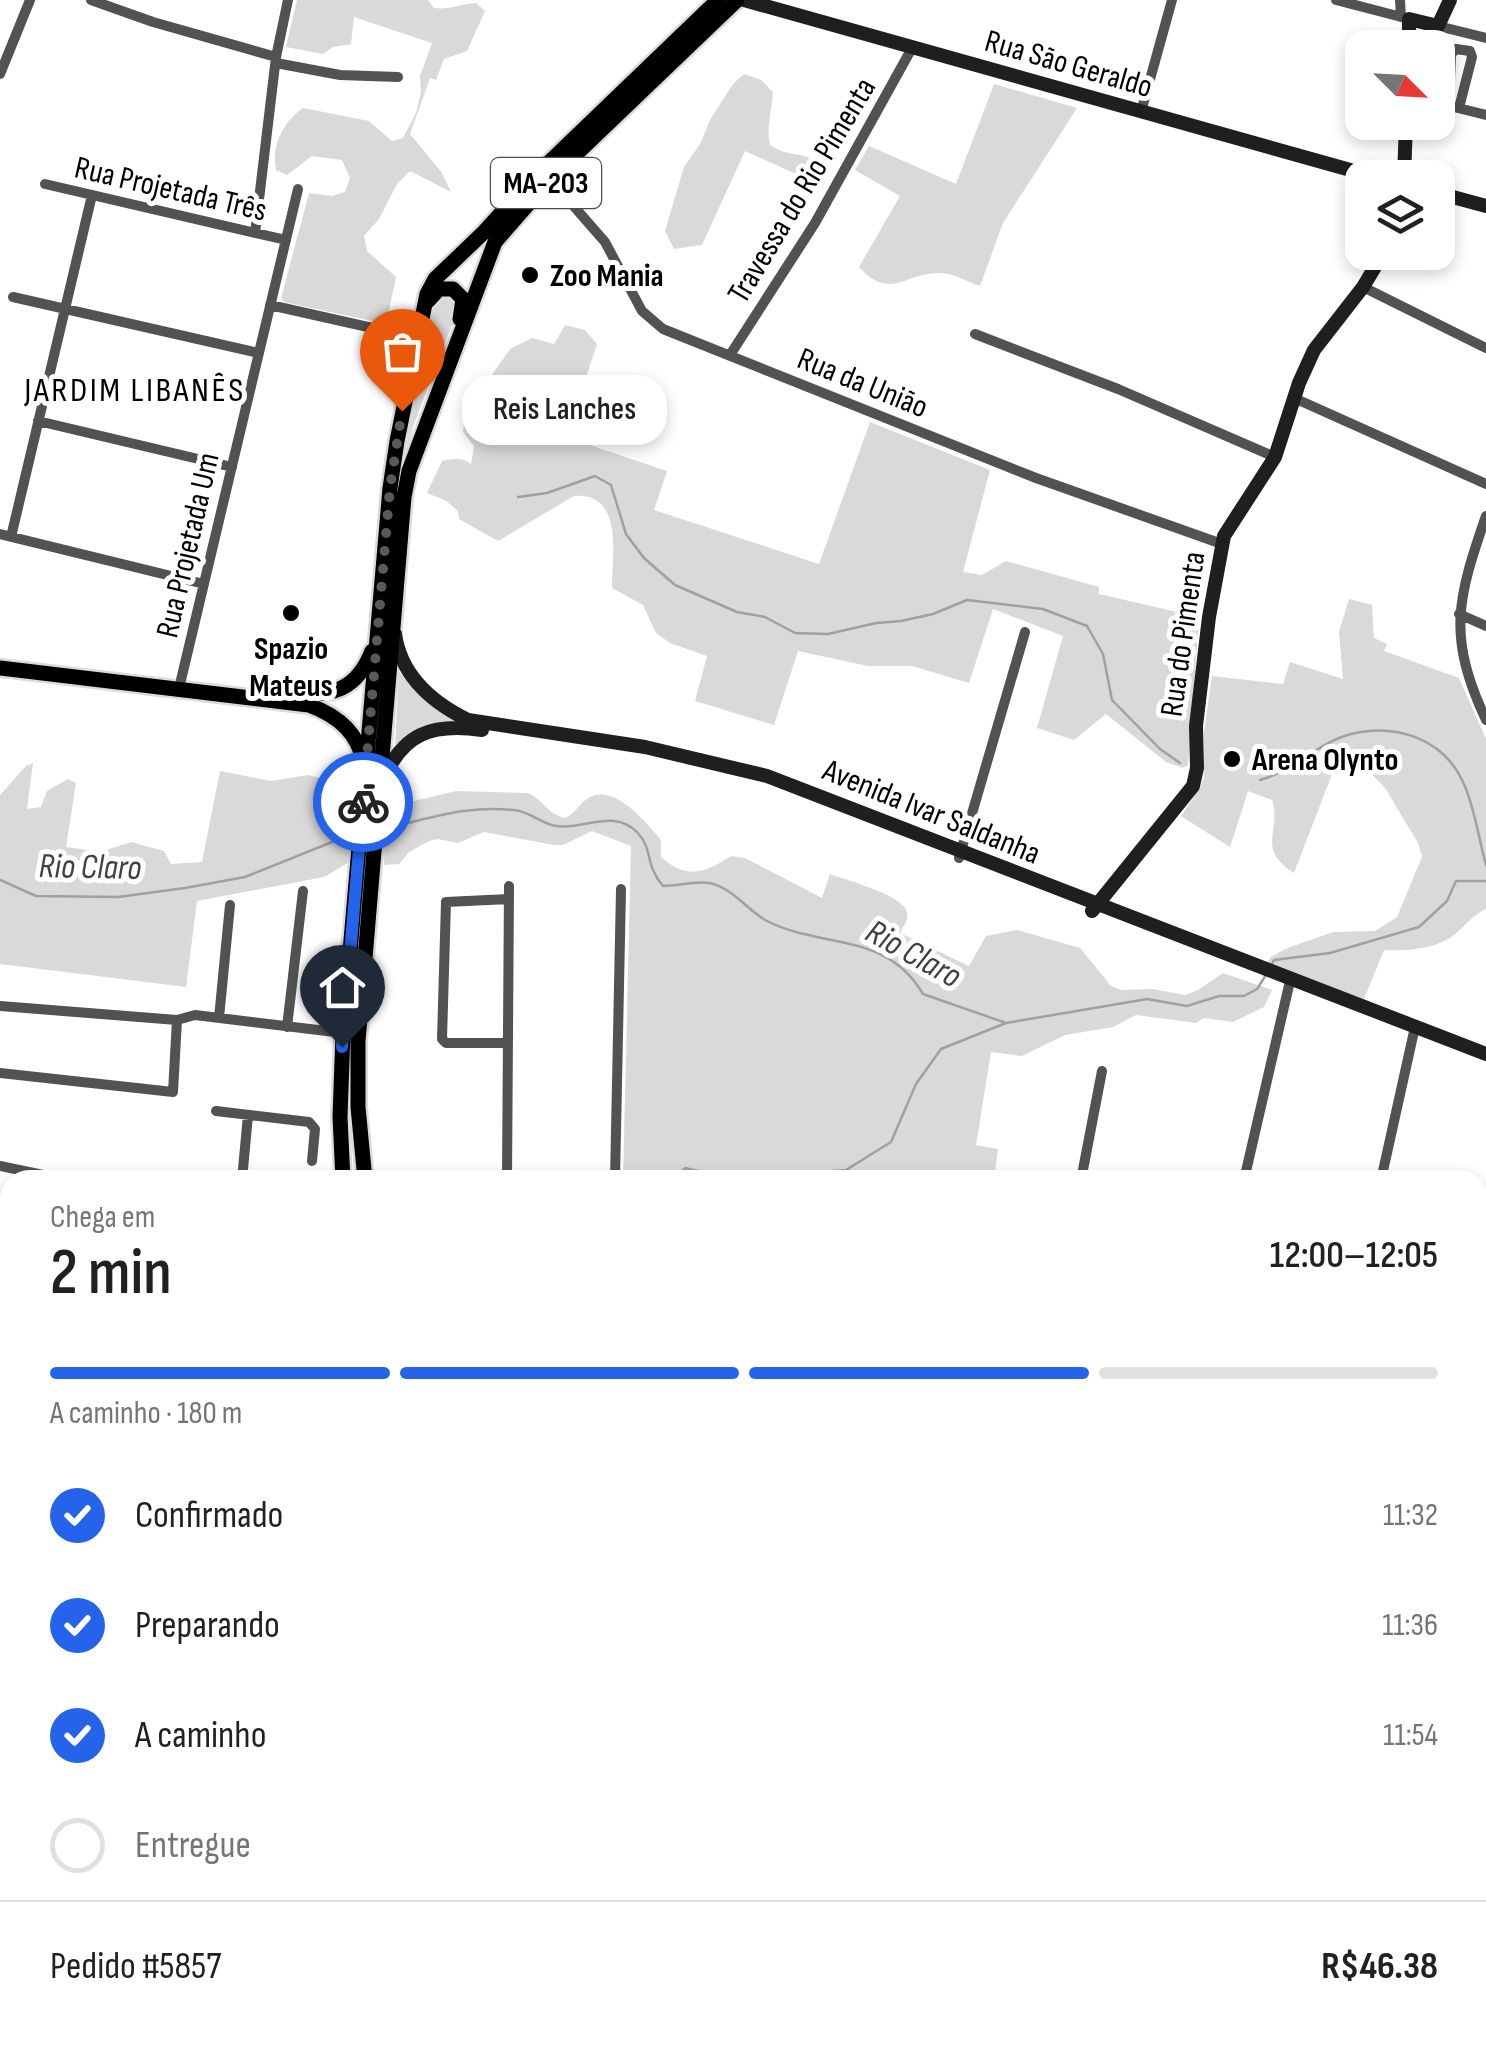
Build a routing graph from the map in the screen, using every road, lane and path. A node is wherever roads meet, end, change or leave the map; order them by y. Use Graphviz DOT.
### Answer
graph roads {
  1 [pos="30,0"];
  2 [pos="91,0"];
  3 [pos="288,0"];
  4 [pos="718,0"];
  5 [pos="741,0"];
  6 [pos="1172,0"];
  7 [pos="1336,0"];
  8 [pos="1400,0"];
  9 [pos="1450,0"];
  10 [pos="1405,18"];
  11 [pos="1438,26"];
  12 [pos="1406,30"];
  13 [pos="1466,33"];
  14 [pos="1486,38"];
  15 [pos="912,48"];
  16 [pos="1455,50"];
  17 [pos="1462,50"];
  18 [pos="276,60"];
  19 [pos="0,74"];
  20 [pos="398,77"];
  21 [pos="1455,92"];
  22 [pos="1455,108"];
  23 [pos="1141,112"];
  24 [pos="1486,115"];
  25 [pos="1345,169"];
  26 [pos="550,179"];
  27 [pos="45,184"];
  28 [pos="298,188"];
  29 [pos="92,194"];
  30 [pos="1455,198"];
  31 [pos="1486,206"];
  32 [pos="255,233"];
  33 [pos="286,240"];
  34 [pos="1373,270"];
  35 [pos="1363,287"];
  36 [pos="13,297"];
  37 [pos="270,306"];
  38 [pos="65,309"];
  39 [pos="422,316"];
  40 [pos="975,334"];
  41 [pos="417,338"];
  42 [pos="1486,348"];
  43 [pos="259,353"];
  44 [pos="730,355"];
  45 [pos="1294,398"];
  46 [pos="38,421"];
  47 [pos="1275,458"];
  48 [pos="412,460"];
  49 [pos="232,467"];
  50 [pos="1486,484"];
  51 [pos="1486,516"];
  52 [pos="5,536"];
  53 [pos="1222,544"];
  54 [pos="204,584"];
  55 [pos="1459,614"];
  56 [pos="393,618"];
  57 [pos="1486,626"];
  58 [pos="378,631"];
  59 [pos="1025,632"];
  60 [pos="0,658"];
  61 [pos="0,668"];
  62 [pos="181,680"];
  63 [pos="1486,720"];
  64 [pos="370,806"];
  65 [pos="960,855"];
  66 [pos="509,886"];
  67 [pos="621,889"];
  68 [pos="303,891"];
  69 [pos="509,899"];
  70 [pos="230,905"];
  71 [pos="1093,908"];
  72 [pos="1283,982"];
  73 [pos="0,1006"];
  74 [pos="219,1018"];
  75 [pos="177,1020"];
  76 [pos="287,1027"];
  77 [pos="1414,1030"];
  78 [pos="343,1033"];
  79 [pos="508,1044"];
  80 [pos="1486,1058"];
  81 [pos="1102,1071"];
  82 [pos="0,1073"];
  83 [pos="216,1112"];
  84 [pos="248,1115"];
  85 [pos="312,1161"];
  86 [pos="243,1170"];
  87 [pos="343,1170"];
  88 [pos="364,1170"];
  89 [pos="507,1170"];
  90 [pos="615,1170"];
  91 [pos="1083,1170"];
  92 [pos="1246,1170"];
  93 [pos="1383,1170"];
  1 -- 19 [label="street"];
  2 -- 18 [label="street"];
  3 -- 18 [label="street"];
  4 -- 39 [label="main road, MA-203"];
  5 -- 15 [label="main road, Rua São Geraldo"];
  5 -- 26 [label="main road, MA-203"];
  6 -- 23 [label="street"];
  7 -- 10 [label="street"];
  8 -- 10 [label="street"];
  9 -- 11 [label="main road"];
  10 -- 11 [label="main road"];
  10 -- 12 [label="main road"];
  11 -- 13 [label="street"];
  13 -- 14 [label="street"];
  13 -- 17 [label="street"];
  15 -- 23 [label="main road, Rua São Geraldo"];
  15 -- 44 [label="street, Travessa do Rio Pimenta"];
  16 -- 17 [label="street"];
  17 -- 21 [label="street"];
  18 -- 20 [label="street"];
  18 -- 32 [label="street"];
  22 -- 24 [label="street"];
  23 -- 25 [label="main road, Rua São Geraldo"];
  26 -- 44 [label="street, Rua da União"];
  26 -- 48 [label="main road, MA-203"];
  27 -- 29 [label="street, Rua Projetada Três"];
  28 -- 33 [label="street, Rua Projetada Um"];
  29 -- 32 [label="street, Rua Projetada Três"];
  29 -- 38 [label="street"];
  30 -- 31 [label="main road"];
  32 -- 33 [label="street, Rua Projetada Três"];
  33 -- 37 [label="street, Rua Projetada Um"];
  34 -- 35 [label="main road, Rua do Pimenta"];
  35 -- 42 [label="street"];
  35 -- 45 [label="main road, Rua do Pimenta"];
  36 -- 38 [label="street"];
  37 -- 41 [label="street"];
  37 -- 43 [label="street, Rua Projetada Um"];
  38 -- 43 [label="street"];
  38 -- 46 [label="street"];
  39 -- 41 [label="main road, MA-203"];
  39 -- 48 [label="main road"];
  40 -- 47 [label="street"];
  41 -- 58 [label="main road, MA-203"];
  43 -- 49 [label="street, Rua Projetada Um"];
  44 -- 53 [label="street, Rua da União"];
  45 -- 47 [label="main road, Rua do Pimenta"];
  45 -- 50 [label="street"];
  46 -- 49 [label="street"];
  46 -- 52 [label="street"];
  47 -- 53 [label="main road, Rua do Pimenta"];
  48 -- 56 [label="main road, MA-203"];
  49 -- 54 [label="street, Rua Projetada Um"];
  51 -- 55 [label="street"];
  52 -- 54 [label="street"];
  53 -- 71 [label="main road, Rua do Pimenta"];
  54 -- 62 [label="street, Rua Projetada Um"];
  55 -- 57 [label="street"];
  55 -- 63 [label="street"];
  56 -- 64 [label="main road, MA-203"];
  56 -- 65 [label="main road, Avenida Ivar Saldanha"];
  58 -- 62 [label="main road"];
  58 -- 64 [label="main road, MA-203"];
  59 -- 65 [label="street"];
  60 -- 62 [label="main road"];
  61 -- 64 [label="main road"];
  64 -- 65 [label="main road, Avenida Ivar Saldanha"];
  64 -- 78 [label="main road, MA-203"];
  64 -- 88 [label="main road, MA-203"];
  65 -- 71 [label="main road, Avenida Ivar Saldanha"];
  66 -- 69 [label="street"];
  67 -- 90 [label="street"];
  68 -- 76 [label="street"];
  69 -- 79 [label="street"];
  69 -- 79 [label="street"];
  70 -- 74 [label="street"];
  71 -- 72 [label="main road, Avenida Ivar Saldanha"];
  72 -- 77 [label="main road, Avenida Ivar Saldanha"];
  72 -- 92 [label="street"];
  73 -- 75 [label="street"];
  74 -- 75 [label="street"];
  74 -- 76 [label="street"];
  75 -- 82 [label="street"];
  76 -- 78 [label="street"];
  77 -- 80 [label="main road, Avenida Ivar Saldanha"];
  77 -- 93 [label="street"];
  78 -- 87 [label="main road, MA-203"];
  79 -- 89 [label="street"];
  81 -- 91 [label="street"];
  83 -- 84 [label="street"];
  84 -- 85 [label="street"];
  84 -- 86 [label="street"];
}
